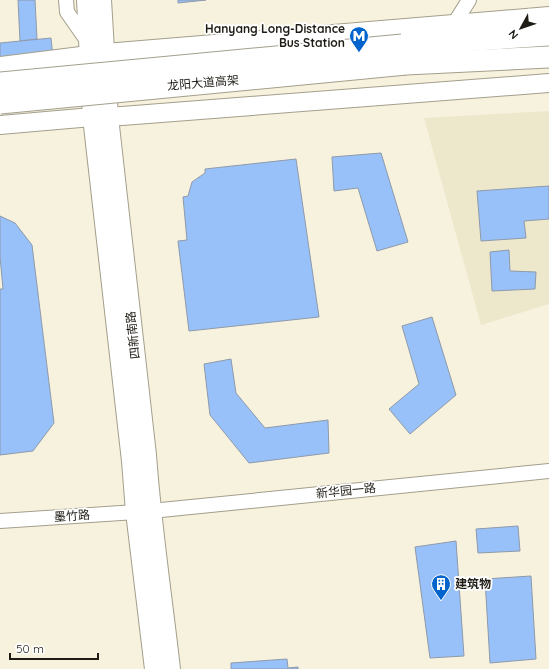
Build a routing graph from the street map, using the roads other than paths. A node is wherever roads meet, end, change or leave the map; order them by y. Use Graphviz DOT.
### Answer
graph roads {
  1 [pos="66,0"];
  2 [pos="86,0"];
  3 [pos="102,0"];
  4 [pos="469,0"];
  5 [pos="549,16"];
  6 [pos="454,24"];
  7 [pos="549,35"];
  8 [pos="94,50"];
  9 [pos="404,54"];
  10 [pos="549,57"];
  11 [pos="0,66"];
  12 [pos="0,83"];
  13 [pos="549,83"];
  14 [pos="0,103"];
  15 [pos="101,117"];
  16 [pos="0,125"];
  17 [pos="549,471"];
  18 [pos="143,512"];
  19 [pos="0,521"];
  20 [pos="154,669"];
  21 [pos="171,669"];
  1 -- 8 [label="street"];
  2 -- 8 [label="main road, 四新南路"];
  3 -- 8 [label="main road, 四新南路"];
  4 -- 6 [label="street"];
  5 -- 6 [label="main road"];
  6 -- 8 [label="main road"];
  7 -- 9 [label="highway"];
  8 -- 11 [label="main road"];
  8 -- 15 [label="main road, 四新南路"];
  9 -- 10 [label="highway"];
  9 -- 12 [label="highway, 龙阳大道高架, bridge"];
  9 -- 14 [label="highway, 龙阳大道高架, bridge"];
  13 -- 15 [label="main road"];
  15 -- 16 [label="main road"];
  15 -- 18 [label="main road, 四新南路"];
  17 -- 18 [label="street, 新华园一路"];
  18 -- 19 [label="street, 墨竹路"];
  18 -- 20 [label="main road, 四新南路"];
  18 -- 21 [label="main road, 四新南路"];
}
